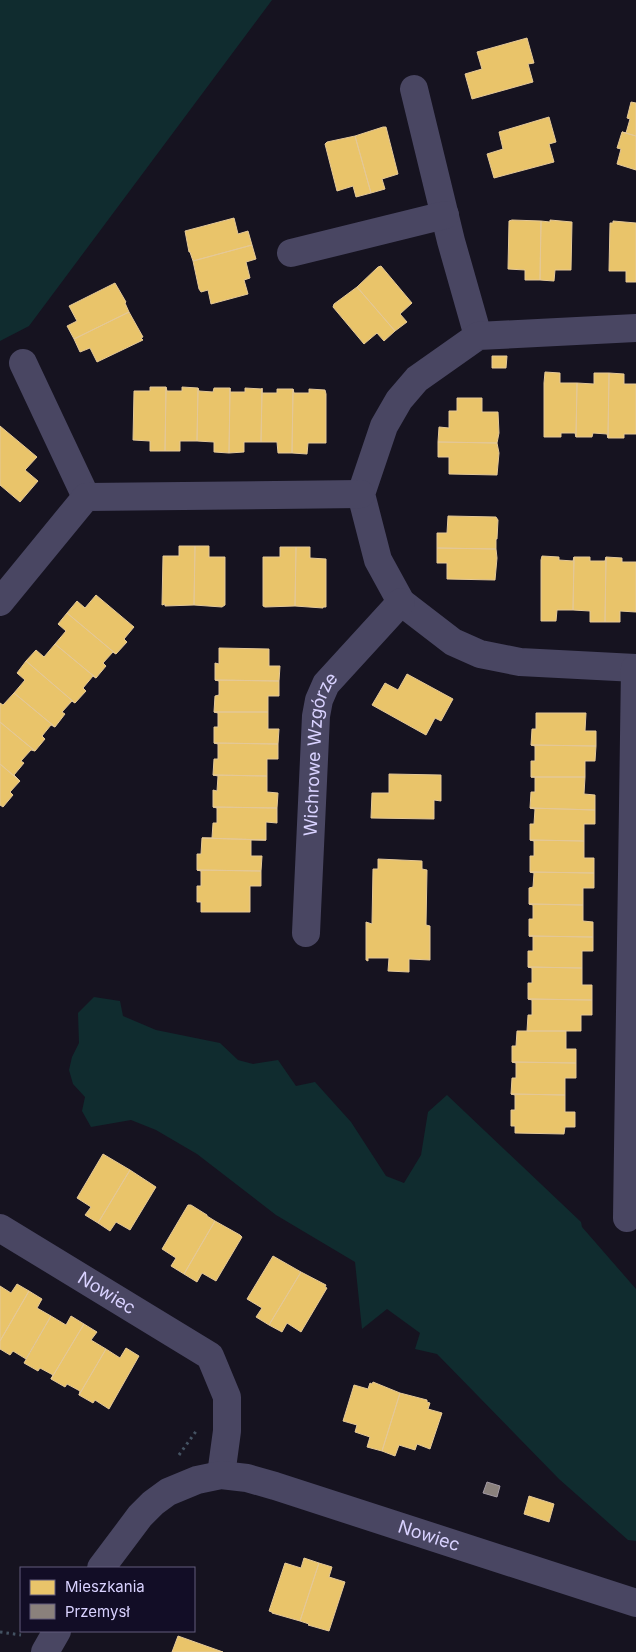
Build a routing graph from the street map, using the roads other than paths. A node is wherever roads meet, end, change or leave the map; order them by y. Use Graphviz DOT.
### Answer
graph roads {
  1 [pos="414,89"];
  2 [pos="445,215"];
  3 [pos="291,253"];
  4 [pos="636,328"];
  5 [pos="478,336"];
  6 [pos="23,363"];
  7 [pos="361,494"];
  8 [pos="86,497"];
  9 [pos="0,602"];
  10 [pos="400,602"];
  11 [pos="635,668"];
  12 [pos="306,934"];
  13 [pos="627,1218"];
  14 [pos="0,1228"];
  15 [pos="222,1475"];
  16 [pos="102,1567"];
  17 [pos="636,1602"];
  18 [pos="57,1632"];
  19 [pos="45,1652"];
  1 -- 2 [label="street"];
  2 -- 3 [label="street"];
  2 -- 5 [label="street"];
  4 -- 5 [label="street"];
  5 -- 7 [label="street"];
  6 -- 8 [label="street"];
  7 -- 8 [label="street"];
  7 -- 10 [label="street"];
  8 -- 9 [label="street"];
  10 -- 11 [label="street"];
  10 -- 12 [label="street, Wichrowe Wzgórze"];
  11 -- 13 [label="street"];
  14 -- 15 [label="street, Nowiec"];
  15 -- 16 [label="street, Nowiec"];
  15 -- 17 [label="street, Nowiec"];
  18 -- 19 [label="street"];
}
